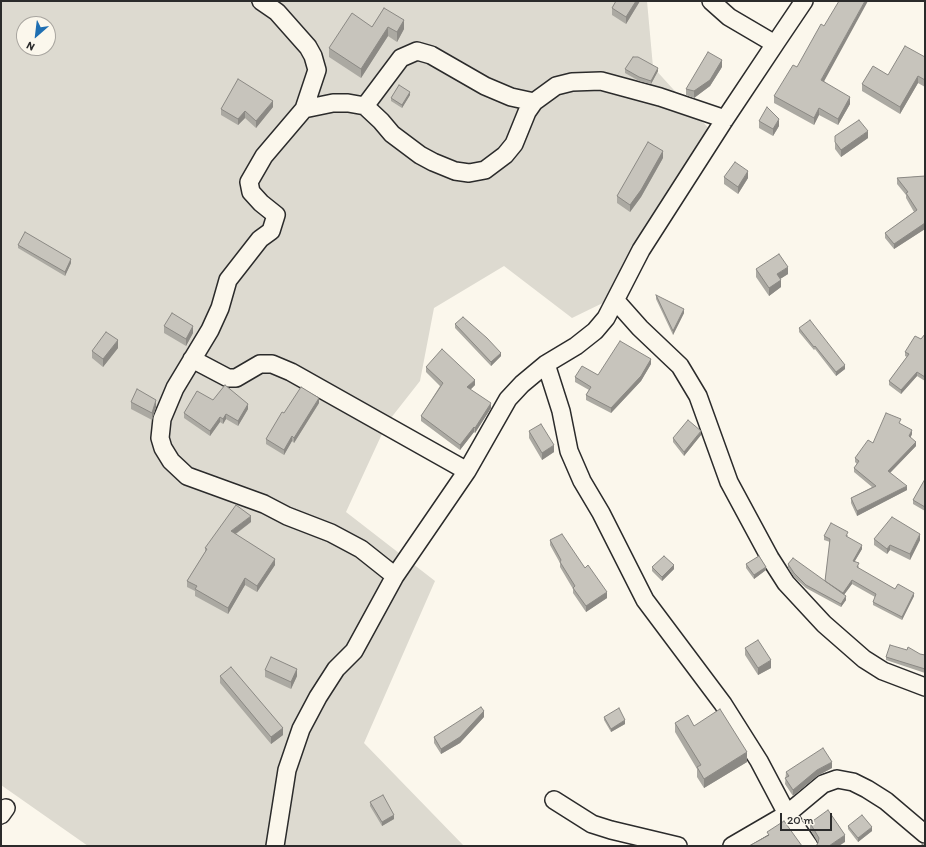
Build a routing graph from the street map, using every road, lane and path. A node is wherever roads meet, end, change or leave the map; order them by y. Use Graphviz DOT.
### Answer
graph roads {
  1 [pos="262,1"];
  2 [pos="711,1"];
  3 [pos="804,1"];
  4 [pos="775,44"];
  5 [pos="534,102"];
  6 [pos="365,106"];
  7 [pos="304,110"];
  8 [pos="724,119"];
  9 [pos="616,301"];
  10 [pos="192,359"];
  11 [pos="546,364"];
  12 [pos="467,471"];
  13 [pos="395,576"];
  14 [pos="925,687"];
  15 [pos="554,800"];
  16 [pos="787,814"];
  17 [pos="925,834"];
  18 [pos="276,846"];
  19 [pos="678,846"];
  20 [pos="732,846"];
  21 [pos="809,846"];
  1 -- 7 [label="street"];
  2 -- 4 [label="street"];
  3 -- 4 [label="street"];
  4 -- 8 [label="street"];
  5 -- 6 [label="street"];
  5 -- 6 [label="street"];
  5 -- 8 [label="street"];
  6 -- 7 [label="street"];
  7 -- 10 [label="street"];
  8 -- 9 [label="street"];
  9 -- 11 [label="street"];
  9 -- 14 [label="street"];
  10 -- 12 [label="street"];
  10 -- 13 [label="street"];
  11 -- 12 [label="street"];
  11 -- 16 [label="street"];
  12 -- 13 [label="street"];
  13 -- 18 [label="street"];
  15 -- 19 [label="street"];
  16 -- 17 [label="street"];
  16 -- 20 [label="street"];
  16 -- 21 [label="street"];
}
